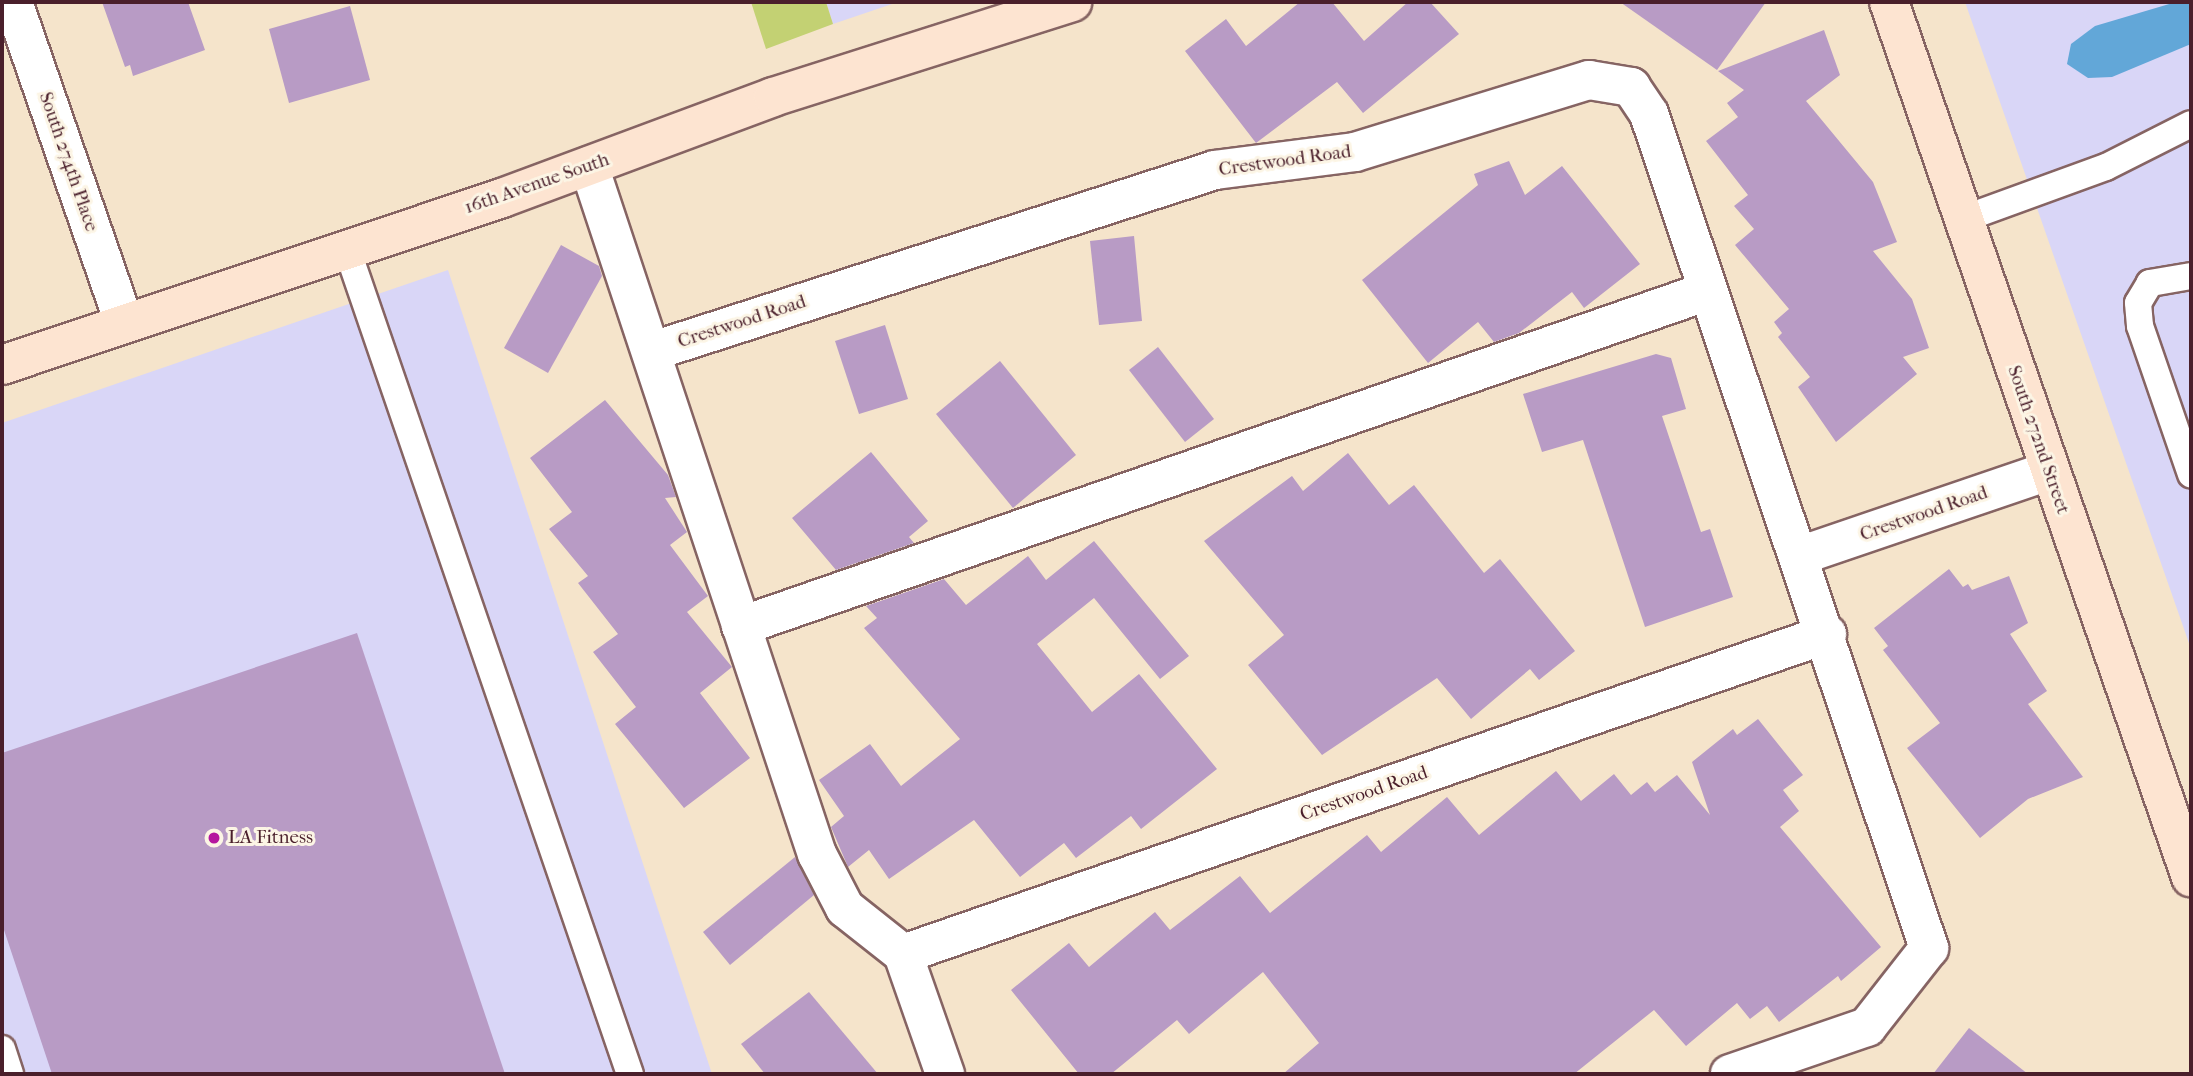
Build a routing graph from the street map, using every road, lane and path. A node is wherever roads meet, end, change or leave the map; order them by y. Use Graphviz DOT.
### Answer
graph roads {
  1 [pos="13,2"];
  2 [pos="1072,2"];
  3 [pos="1889,2"];
  4 [pos="2191,124"];
  5 [pos="589,166"];
  6 [pos="1963,219"];
  7 [pos="347,249"];
  8 [pos="2187,278"];
  9 [pos="1708,290"];
  10 [pos="124,323"];
  11 [pos="653,351"];
  12 [pos="2,365"];
  13 [pos="2049,471"];
  14 [pos="2191,474"];
  15 [pos="1799,556"];
  16 [pos="741,626"];
  17 [pos="1827,634"];
  18 [pos="2191,877"];
  19 [pos="902,954"];
  20 [pos="2,1049"];
  21 [pos="10,1074"];
  22 [pos="630,1074"];
  23 [pos="945,1074"];
  24 [pos="1730,1074"];
  1 -- 10 [label="street, South 274th Place"];
  2 -- 5 [label="main road, 16th Avenue South"];
  3 -- 6 [label="main road, South 272nd Street"];
  4 -- 6 [label="lane"];
  5 -- 7 [label="main road, 16th Avenue South"];
  5 -- 11 [label="street, Crestwood Road"];
  6 -- 13 [label="main road, South 272nd Street"];
  7 -- 10 [label="main road, 16th Avenue South"];
  7 -- 22 [label="lane"];
  8 -- 14 [label="lane"];
  9 -- 11 [label="street, Crestwood Road"];
  9 -- 15 [label="street, Crestwood Road"];
  9 -- 16 [label="street"];
  10 -- 12 [label="main road, 16th Avenue South"];
  11 -- 16 [label="street, Crestwood Road"];
  13 -- 15 [label="street, Crestwood Road"];
  13 -- 18 [label="main road, South 272nd Street"];
  15 -- 17 [label="street, Crestwood Road"];
  16 -- 19 [label="street, Crestwood Road"];
  17 -- 19 [label="street, Crestwood Road"];
  17 -- 24 [label="street, Crestwood Road"];
  19 -- 23 [label="street"];
  20 -- 21 [label="lane"];
}
